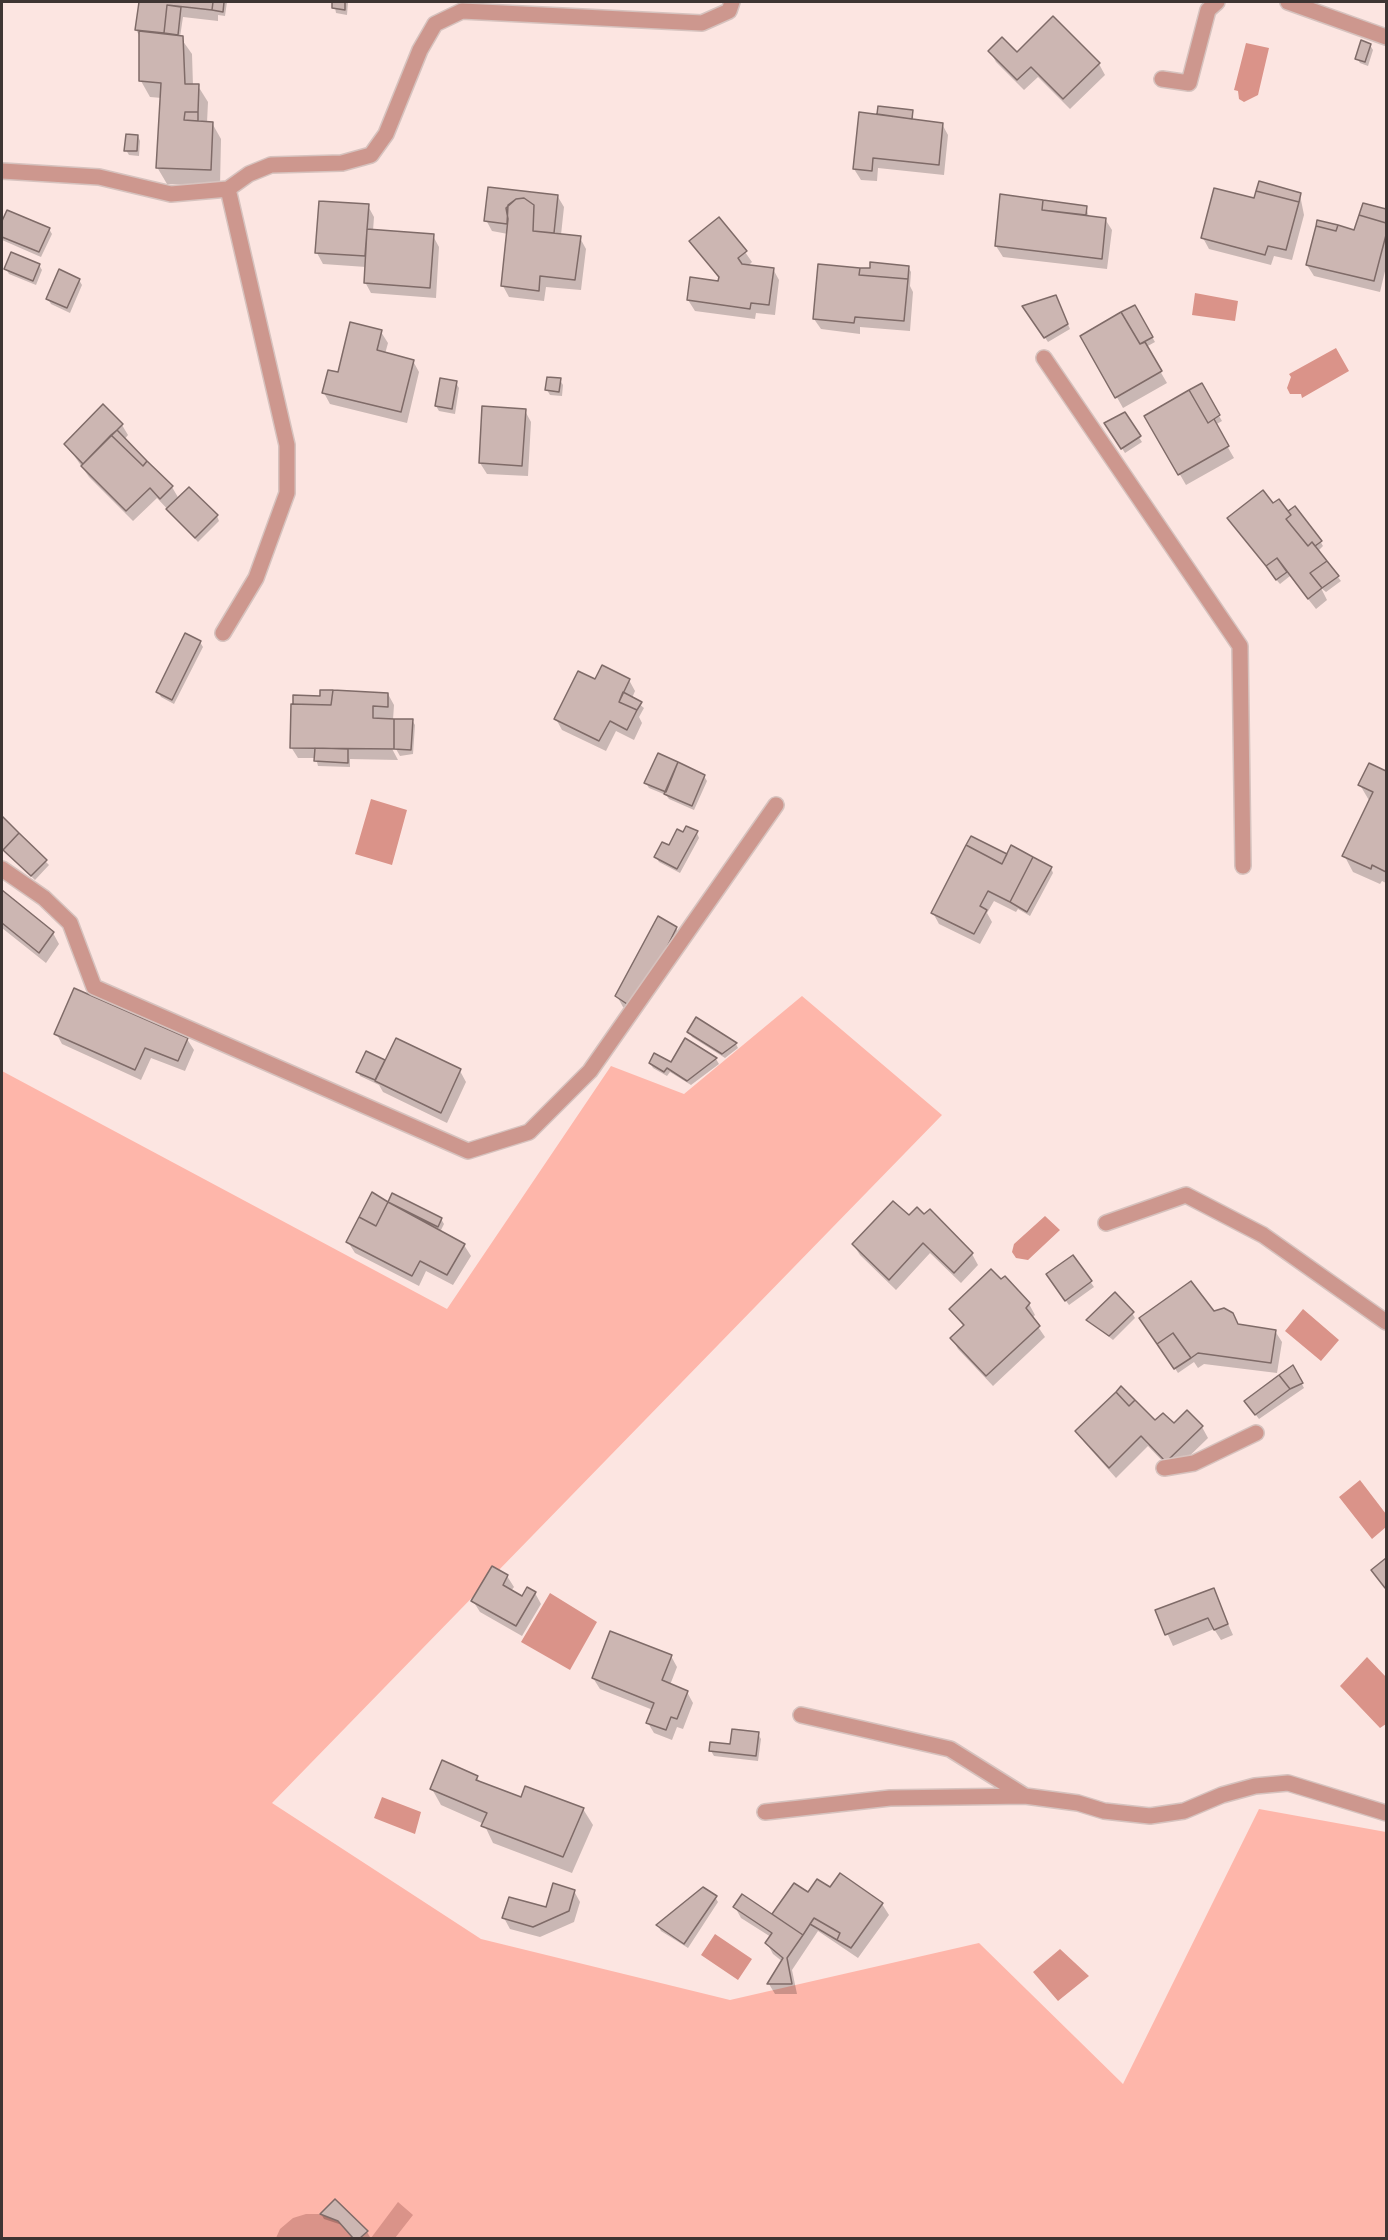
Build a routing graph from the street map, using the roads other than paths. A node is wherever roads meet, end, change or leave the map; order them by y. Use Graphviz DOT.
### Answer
graph roads {
  1 [pos="732,2"];
  2 [pos="1216,2"];
  3 [pos="1288,2"];
  4 [pos="1386,37"];
  5 [pos="1162,79"];
  6 [pos="2,171"];
  7 [pos="228,189"];
  8 [pos="1044,358"];
  9 [pos="223,633"];
  10 [pos="776,804"];
  11 [pos="1243,866"];
  12 [pos="2,869"];
  13 [pos="1106,1223"];
  14 [pos="1386,1322"];
  15 [pos="1256,1433"];
  16 [pos="1164,1468"];
  17 [pos="801,1714"];
  18 [pos="1025,1796"];
  19 [pos="765,1812"];
  20 [pos="1386,1813"];
  1 -- 7 [label="street"];
  2 -- 5 [label="street"];
  3 -- 4 [label="street"];
  6 -- 7 [label="street"];
  7 -- 9 [label="street"];
  8 -- 11 [label="street"];
  10 -- 12 [label="street"];
  13 -- 14 [label="street"];
  15 -- 16 [label="street"];
  17 -- 18 [label="street"];
  18 -- 19 [label="street"];
  18 -- 20 [label="street"];
}
